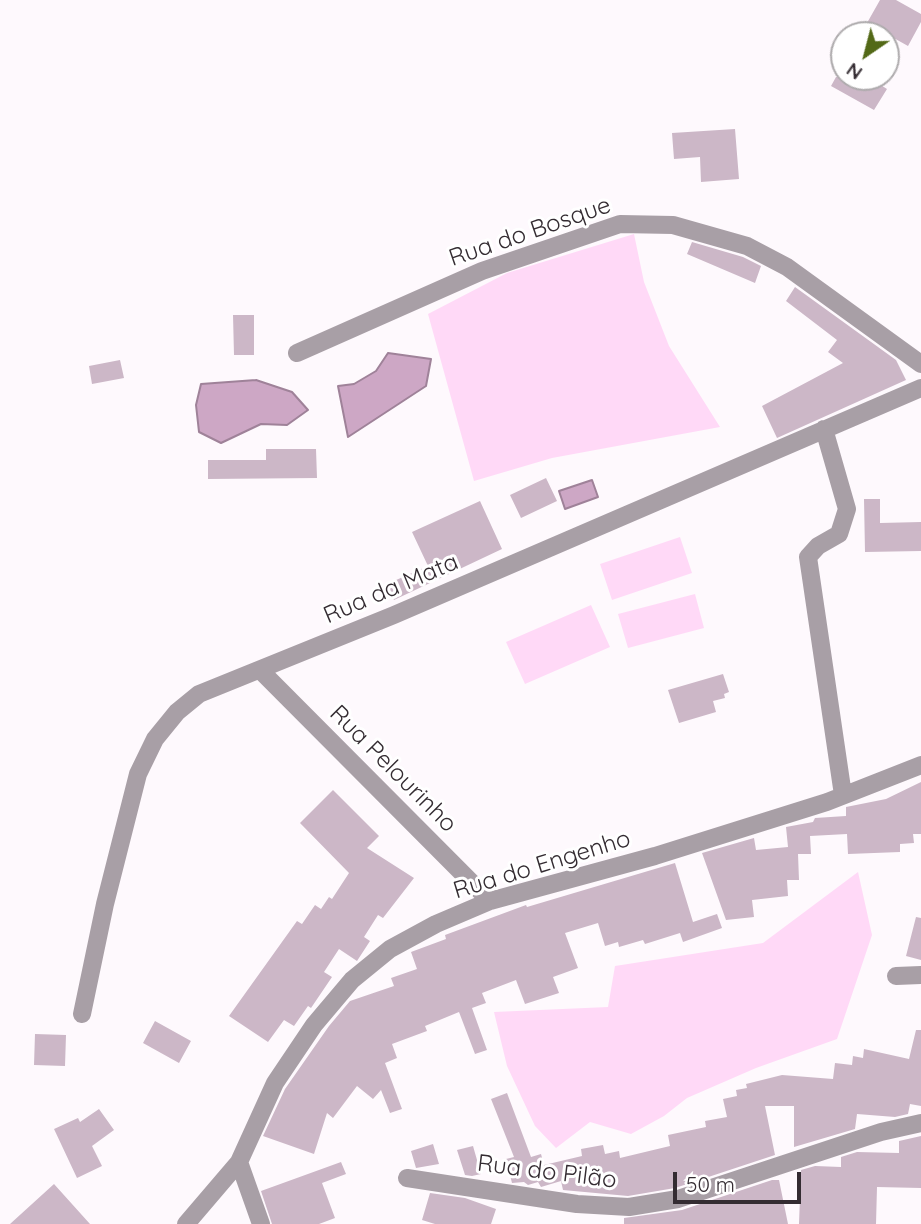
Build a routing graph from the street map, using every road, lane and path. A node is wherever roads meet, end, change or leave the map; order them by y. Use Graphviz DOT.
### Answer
graph roads {
  1 [pos="297,353"];
  2 [pos="921,364"];
  3 [pos="921,388"];
  4 [pos="824,429"];
  5 [pos="261,671"];
  6 [pos="921,765"];
  7 [pos="843,795"];
  8 [pos="490,901"];
  9 [pos="921,975"];
  10 [pos="896,976"];
  11 [pos="82,1014"];
  12 [pos="921,1123"];
  13 [pos="239,1162"];
  14 [pos="407,1178"];
  15 [pos="186,1224"];
  16 [pos="261,1224"];
  1 -- 2 [label="street, Rua do Bosque"];
  3 -- 4 [label="street, Rua da Mata"];
  4 -- 5 [label="street, Rua da Mata"];
  4 -- 7 [label="street"];
  5 -- 8 [label="street, Rua Pelourinho"];
  5 -- 11 [label="street, Rua da Mata"];
  6 -- 7 [label="street, Rua do Engenho"];
  7 -- 8 [label="street, Rua do Engenho"];
  8 -- 13 [label="street, Rua do Engenho"];
  9 -- 10 [label="street"];
  12 -- 14 [label="street, Rua do Pilão"];
  13 -- 15 [label="street, Rua do Engenho"];
  13 -- 16 [label="street"];
}
